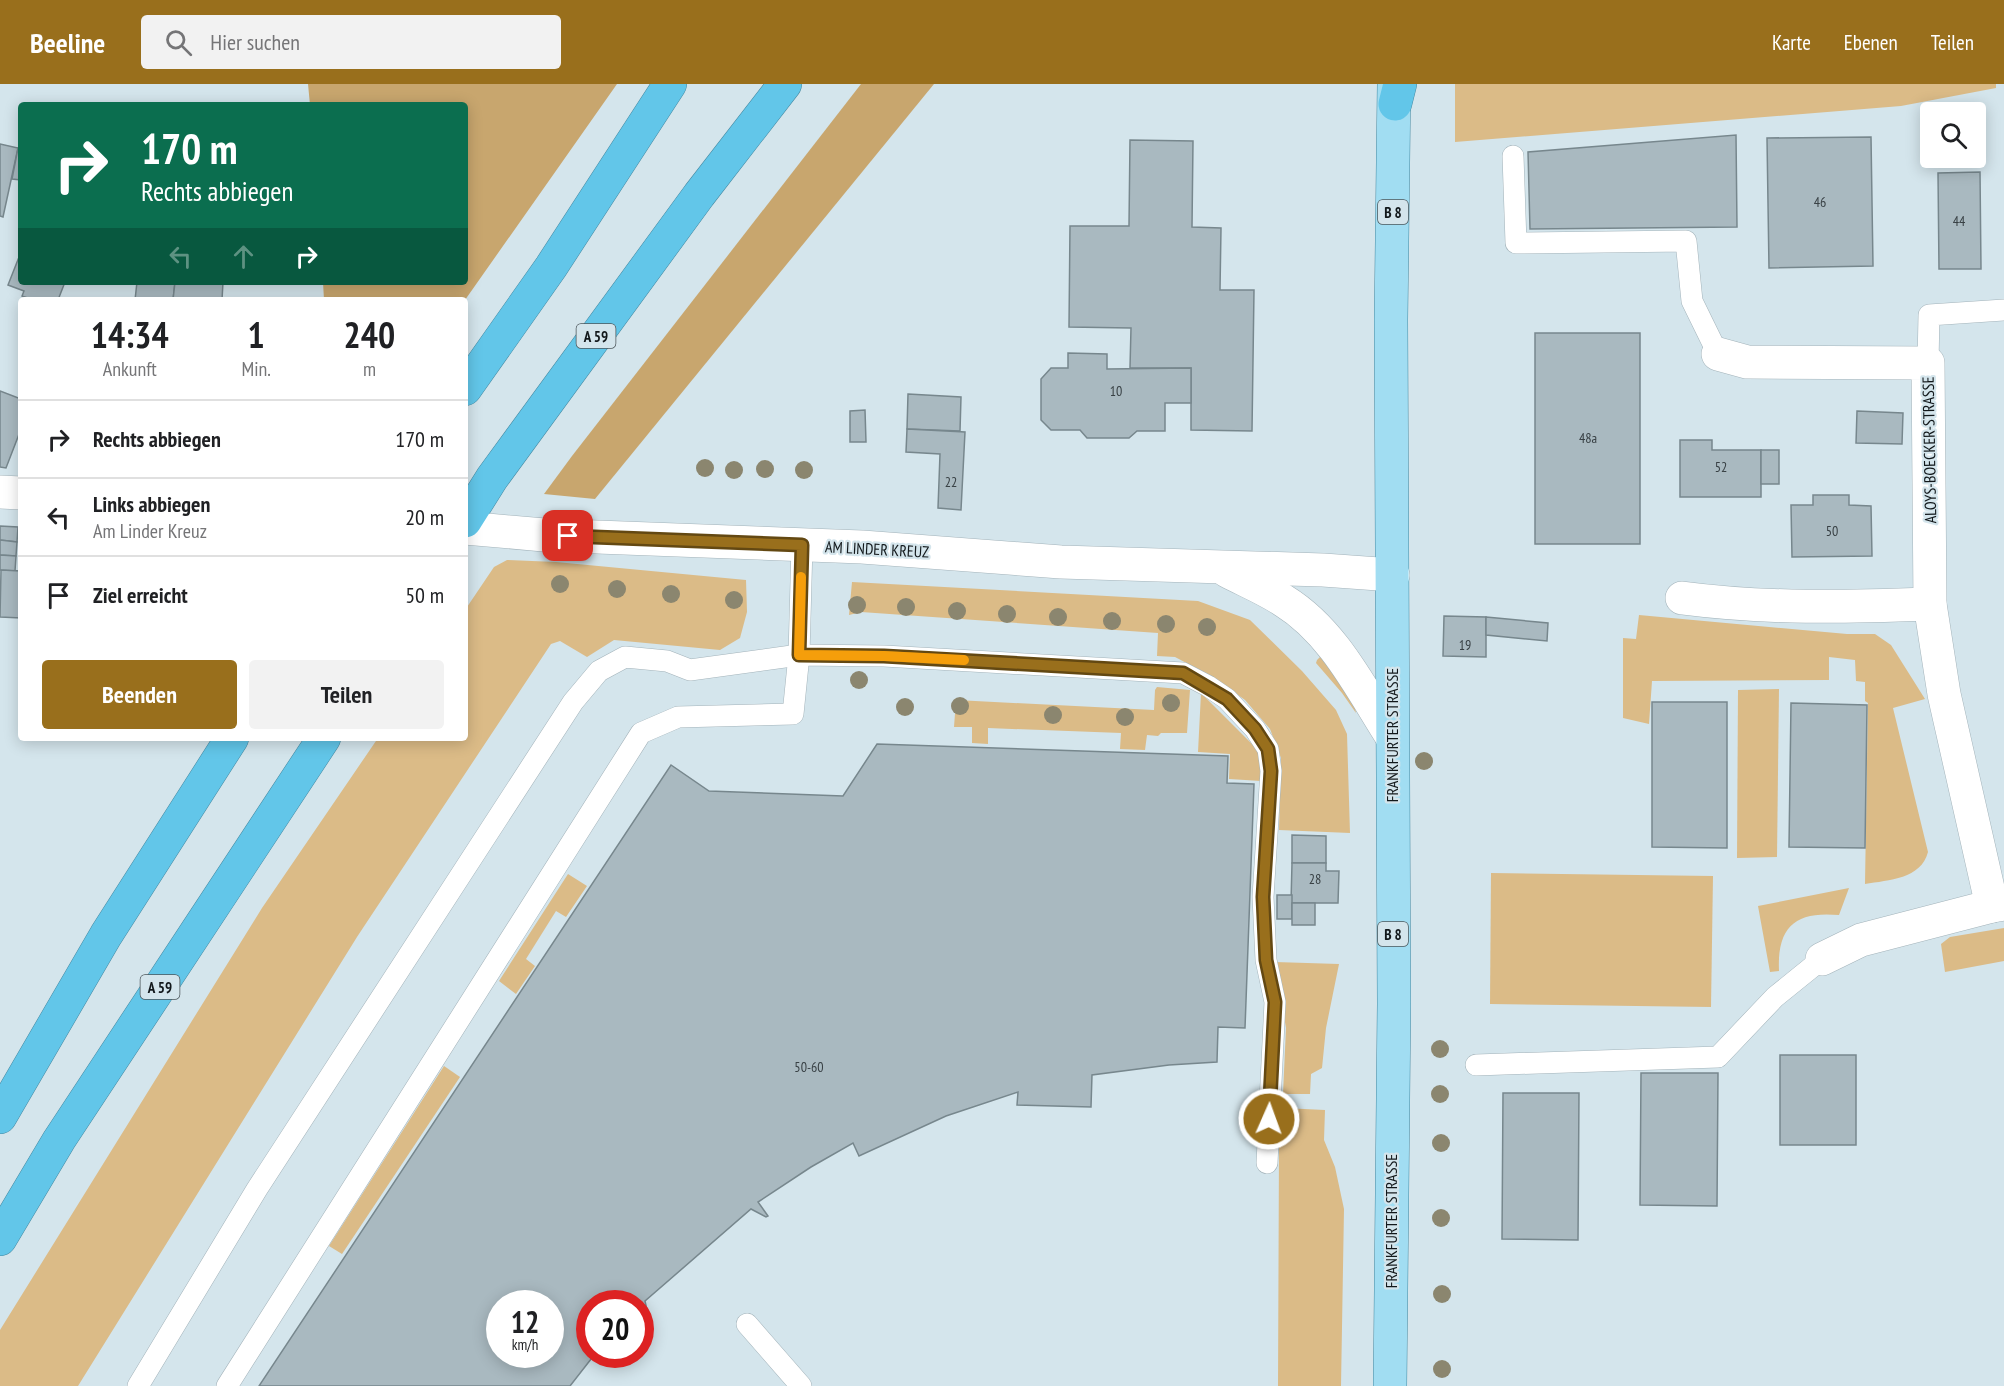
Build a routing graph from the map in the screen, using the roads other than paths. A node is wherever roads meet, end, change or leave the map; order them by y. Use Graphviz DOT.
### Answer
graph roads {
  1 [pos="670,84"];
  2 [pos="695,84"];
  3 [pos="785,84"];
  4 [pos="1396,91"];
  5 [pos="1513,156"];
  6 [pos="551,267"];
  7 [pos="2004,310"];
  8 [pos="1718,354"];
  9 [pos="1928,363"];
  10 [pos="468,385"];
  11 [pos="0,492"];
  12 [pos="18,493"];
  13 [pos="468,516"];
  14 [pos="468,528"];
  15 [pos="802,545"];
  16 [pos="1217,566"];
  17 [pos="1393,575"];
  18 [pos="1682,598"];
  19 [pos="1930,604"];
  20 [pos="799,655"];
  21 [pos="1392,737"];
  22 [pos="230,741"];
  23 [pos="322,741"];
  24 [pos="1998,905"];
  25 [pos="1822,958"];
  26 [pos="1476,1065"];
  27 [pos="0,1117"];
  28 [pos="1267,1163"];
  29 [pos="0,1239"];
  30 [pos="747,1324"];
  31 [pos="138,1386"];
  32 [pos="226,1386"];
  33 [pos="801,1386"];
  34 [pos="1390,1386"];
  1 -- 6 [label="highway"];
  2 -- 6 [label="highway"];
  3 -- 13 [label="highway, A 59"];
  4 -- 17 [label="main road, FRANKFURTER STRASSE / B 8"];
  5 -- 8 [label="lane"];
  6 -- 10 [label="highway"];
  7 -- 9 [label="lane"];
  8 -- 9 [label="street, ALOYS-BOECKER-STRASSE"];
  9 -- 19 [label="street, ALOYS-BOECKER-STRASSE"];
  11 -- 12 [label="street"];
  14 -- 15 [label="street, AM LINDER KREUZ"];
  15 -- 16 [label="street, AM LINDER KREUZ"];
  15 -- 20 [label="lane"];
  16 -- 17 [label="street, AM LINDER KREUZ"];
  16 -- 21 [label="street, AM LINDER KREUZ"];
  17 -- 21 [label="main road, FRANKFURTER STRASSE / B 8"];
  18 -- 19 [label="street"];
  19 -- 24 [label="street, ALOYS-BOECKER-STRASSE"];
  20 -- 28 [label="lane"];
  20 -- 31 [label="lane"];
  20 -- 32 [label="lane"];
  21 -- 34 [label="main road, FRANKFURTER STRASSE / B 8"];
  22 -- 27 [label="highway"];
  23 -- 29 [label="highway, A 59"];
  24 -- 25 [label="street, ALOYS-BOECKER-STRASSE"];
  25 -- 26 [label="lane"];
  30 -- 33 [label="lane"];
}
